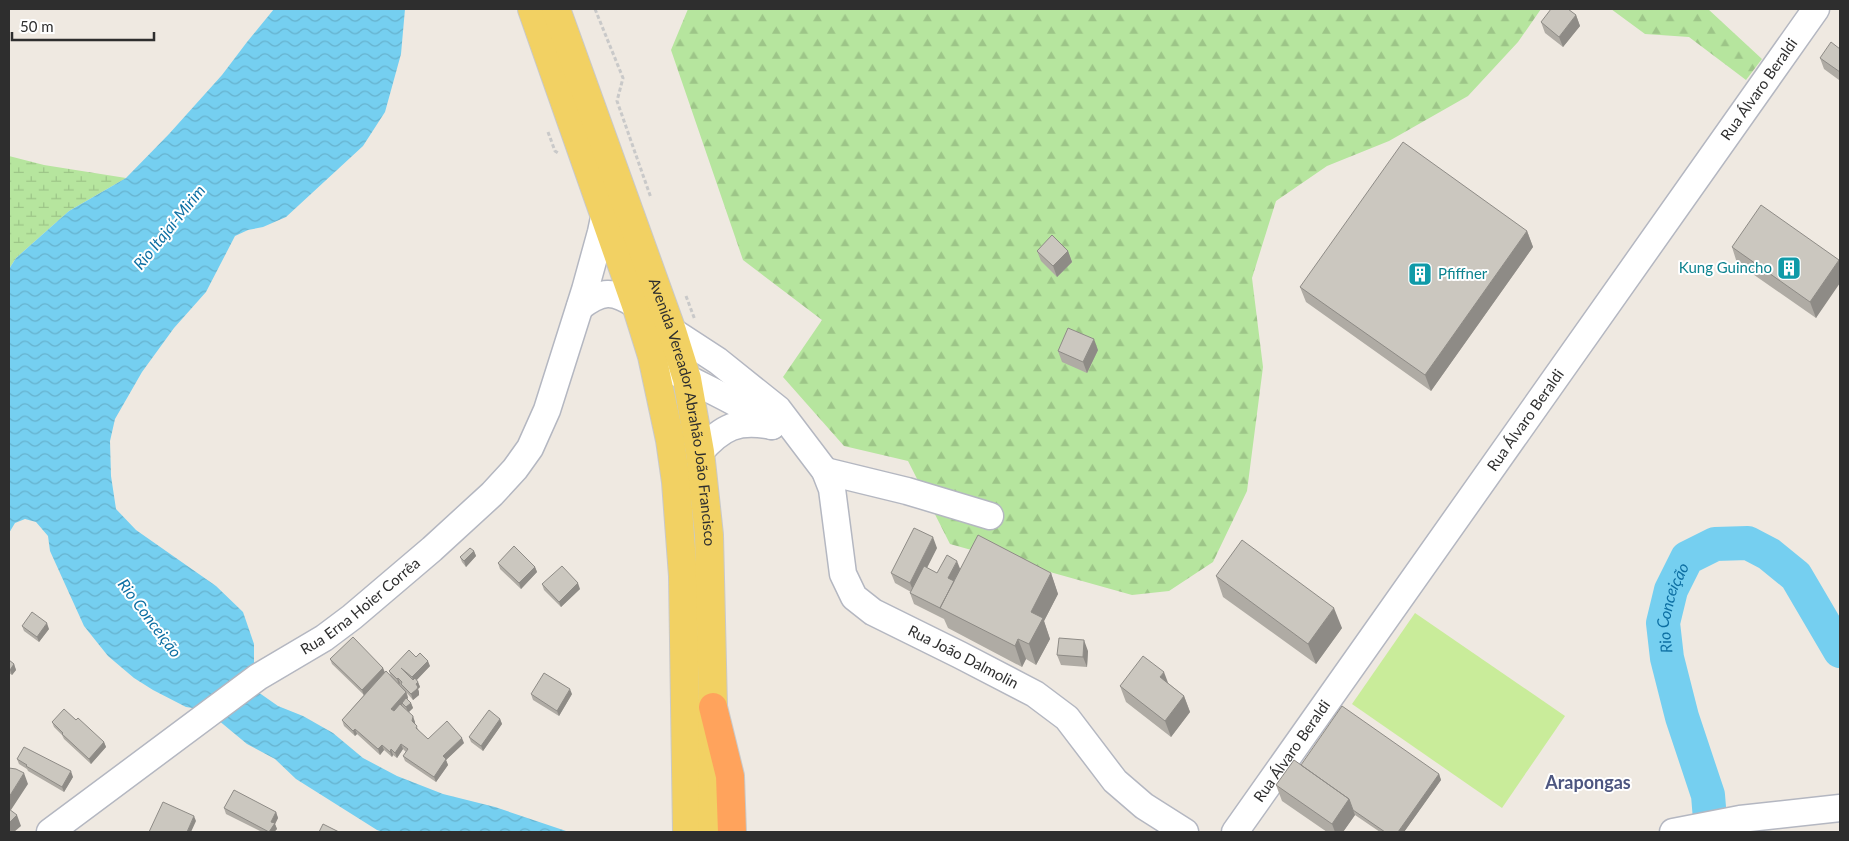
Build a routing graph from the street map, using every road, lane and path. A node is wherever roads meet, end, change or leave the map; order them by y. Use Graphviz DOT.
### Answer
graph roads {
  1 [pos="532,9"];
  2 [pos="556,9"];
  3 [pos="595,9"];
  4 [pos="1816,9"];
  5 [pos="652,200"];
  6 [pos="605,213"];
  7 [pos="686,294"];
  8 [pos="636,305"];
  9 [pos="580,307"];
  10 [pos="672,330"];
  11 [pos="704,351"];
  12 [pos="652,356"];
  13 [pos="687,378"];
  14 [pos="772,426"];
  15 [pos="805,446"];
  16 [pos="700,452"];
  17 [pos="825,471"];
  18 [pos="990,516"];
  19 [pos="713,707"];
  20 [pos="1840,808"];
  21 [pos="1682,830"];
  22 [pos="50,832"];
  23 [pos="687,832"];
  24 [pos="712,832"];
  25 [pos="732,832"];
  26 [pos="1185,832"];
  27 [pos="1235,832"];
  1 -- 6 [label="main road, Avenida Vereador Abrahão João Francisco"];
  2 -- 10 [label="main road, Avenida Vereador Abrahão João Francisco"];
  3 -- 5 [label="path"];
  4 -- 27 [label="street, Rua Álvaro Beraldi"];
  6 -- 8 [label="main road, Avenida Vereador Abrahão João Francisco"];
  6 -- 9 [label="street, Rua Erna Hoier Corrêa"];
  7 -- 11 [label="path"];
  8 -- 9 [label="street"];
  8 -- 12 [label="main road, Avenida Vereador Abrahão João Francisco"];
  9 -- 22 [label="street, Rua Erna Hoier Corrêa"];
  10 -- 11 [label="street, Rua João Dalmolin"];
  10 -- 13 [label="main road, Avenida Vereador Abrahão João Francisco"];
  11 -- 15 [label="street, Rua João Dalmolin"];
  12 -- 13 [label="street, Rua João Dalmolin"];
  12 -- 23 [label="main road, Avenida Vereador Abrahão João Francisco"];
  13 -- 14 [label="street, Rua João Dalmolin"];
  13 -- 16 [label="main road, Avenida Vereador Abrahão João Francisco"];
  14 -- 15 [label="street, Rua João Dalmolin"];
  14 -- 16 [label="street, Rua João Dalmolin"];
  15 -- 17 [label="street, Rua João Dalmolin"];
  16 -- 19 [label="main road, Avenida Vereador Abrahão João Francisco"];
  17 -- 18 [label="street"];
  17 -- 26 [label="street, Rua João Dalmolin"];
  19 -- 24 [label="main road, Avenida Vereador Abrahão João Francisco"];
  19 -- 25 [label="highway"];
  20 -- 21 [label="street"];
}
